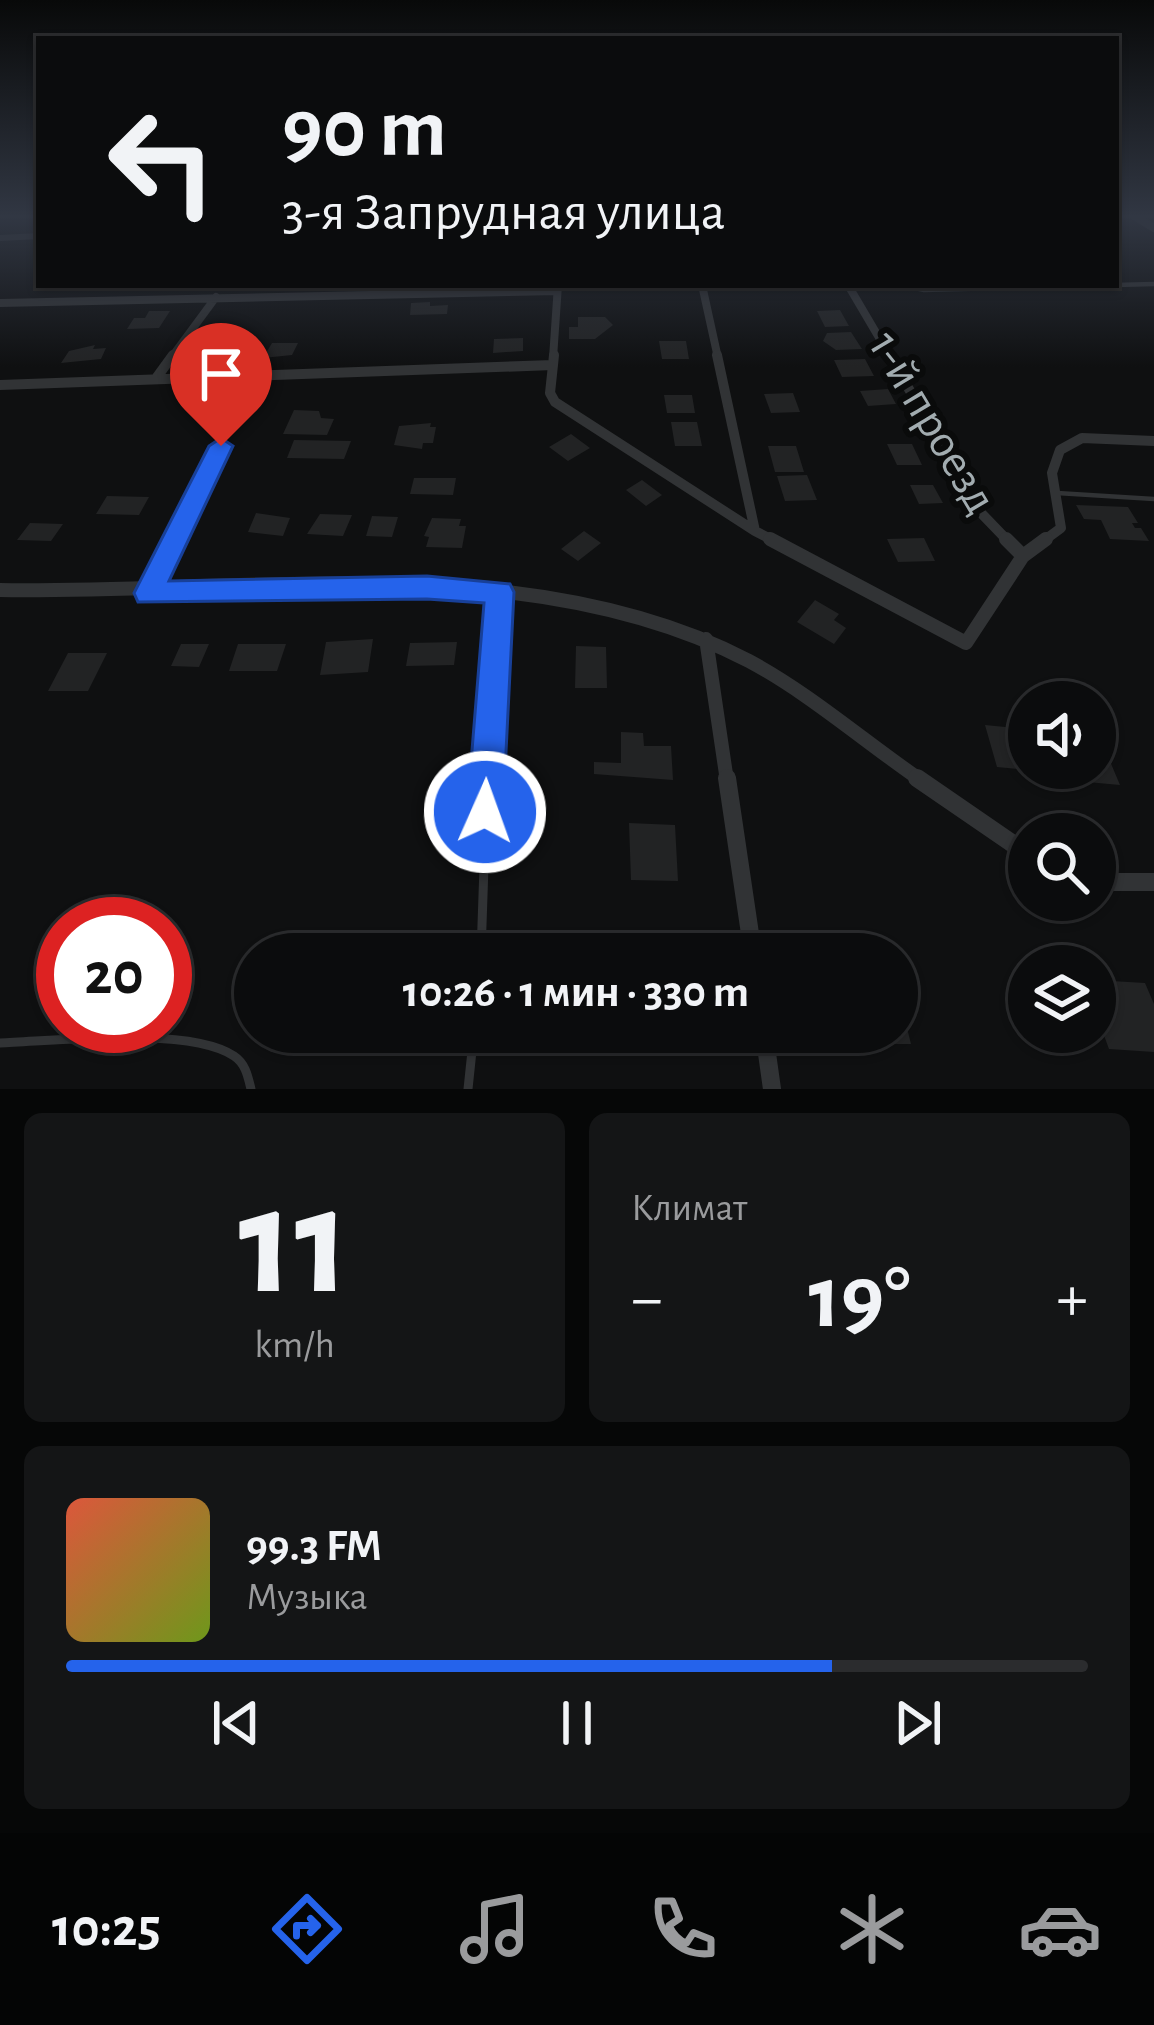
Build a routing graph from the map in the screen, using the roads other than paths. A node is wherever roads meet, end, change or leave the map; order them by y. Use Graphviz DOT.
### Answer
graph roads {
  1 [pos="1154,284"];
  2 [pos="1119,285"];
  3 [pos="289,288"];
  4 [pos="557,288"];
  5 [pos="703,288"];
  6 [pos="850,288"];
  7 [pos="915,288"];
  8 [pos="1001,288"];
  9 [pos="285,296"];
  10 [pos="216,297"];
  11 [pos="0,303"];
  12 [pos="553,364"];
  13 [pos="257,373"];
  14 [pos="157,377"];
  15 [pos="0,385"];
  16 [pos="1154,441"];
  17 [pos="1054,493"];
  18 [pos="1154,500"];
  19 [pos="755,531"];
  20 [pos="1023,556"];
  21 [pos="0,590"];
  22 [pos="500,592"];
  23 [pos="148,593"];
  24 [pos="706,639"];
  25 [pos="1008,840"];
  26 [pos="1116,882"];
  27 [pos="1154,882"];
  28 [pos="482,933"];
  29 [pos="749,933"];
  30 [pos="0,1043"];
  31 [pos="472,1053"];
  32 [pos="767,1053"];
  33 [pos="250,1089"];
  34 [pos="468,1089"];
  35 [pos="772,1089"];
  1 -- 2 [label="lane"];
  3 -- 9 [label="street"];
  4 -- 9 [label="street"];
  4 -- 12 [label="street"];
  5 -- 19 [label="street"];
  6 -- 20 [label="street, 1-й проезд"];
  7 -- 8 [label="lane"];
  9 -- 10 [label="street"];
  10 -- 11 [label="street"];
  10 -- 14 [label="street"];
  12 -- 13 [label="street"];
  12 -- 19 [label="street"];
  13 -- 14 [label="street"];
  13 -- 23 [label="lane"];
  14 -- 15 [label="street"];
  16 -- 17 [label="street"];
  17 -- 18 [label="lane"];
  17 -- 20 [label="street"];
  19 -- 20 [label="street"];
  21 -- 23 [label="street"];
  22 -- 23 [label="street"];
  22 -- 24 [label="street"];
  22 -- 28 [label="lane"];
  24 -- 25 [label="street"];
  24 -- 29 [label="street"];
  26 -- 27 [label="street"];
  30 -- 33 [label="lane"];
  31 -- 34 [label="lane"];
  32 -- 35 [label="street"];
}
